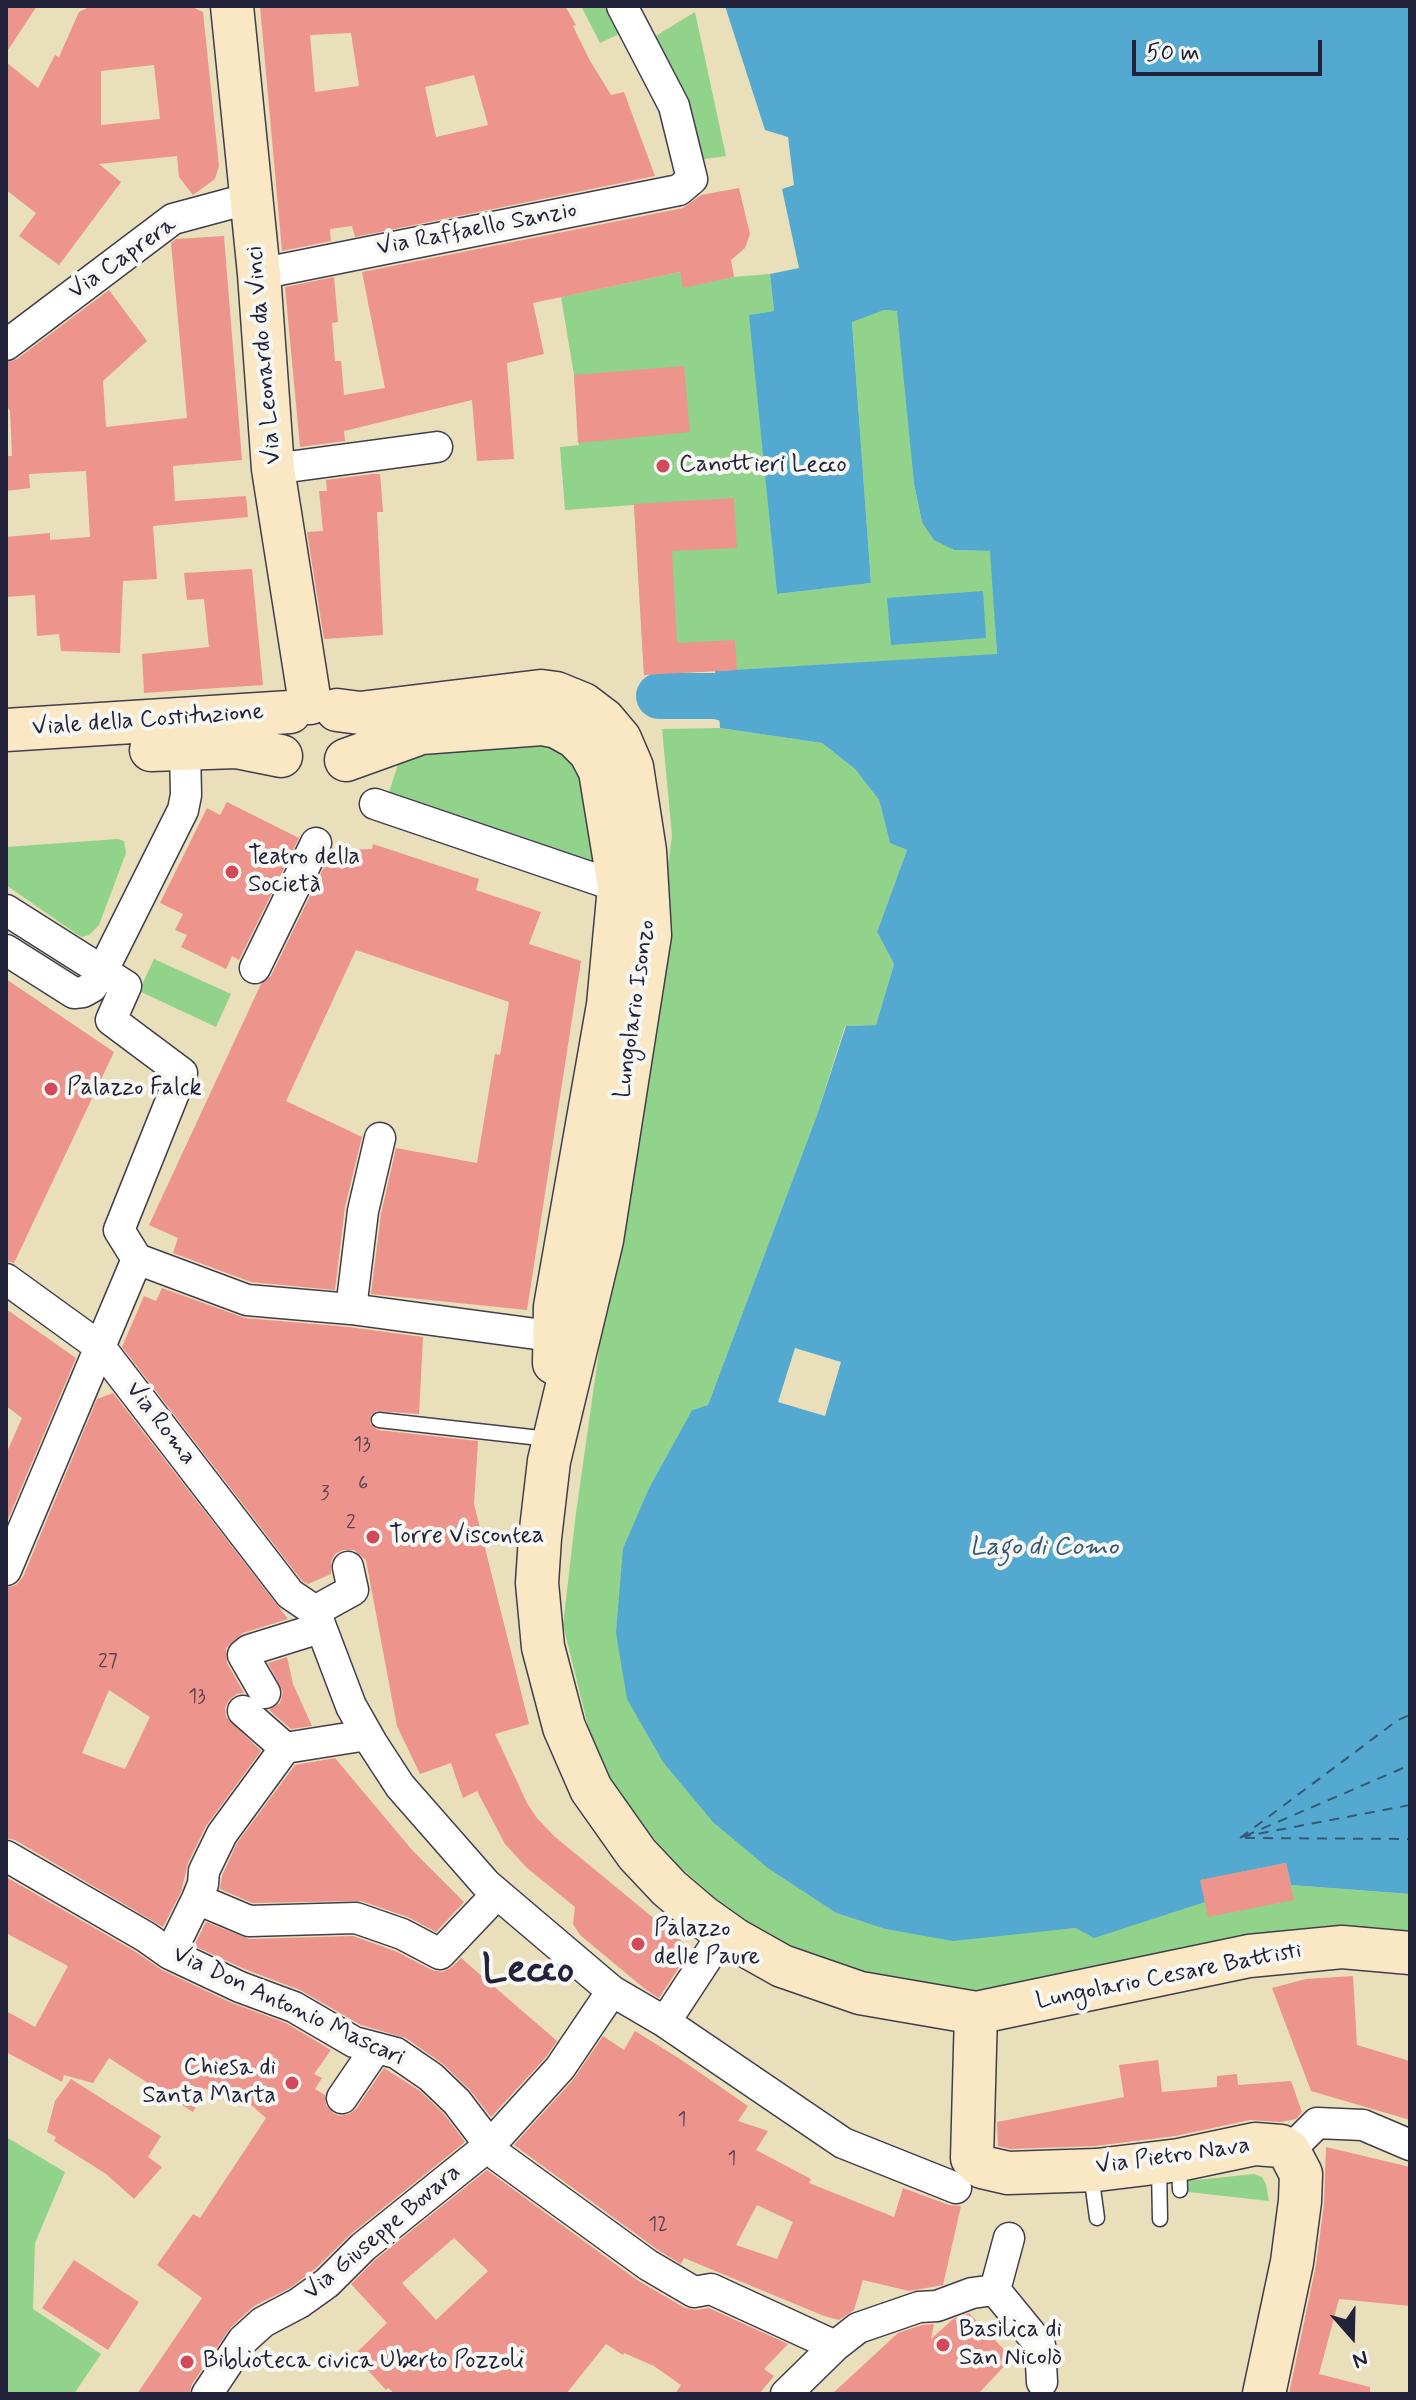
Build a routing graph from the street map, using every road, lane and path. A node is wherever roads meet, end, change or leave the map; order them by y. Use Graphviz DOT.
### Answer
graph roads {
  1 [pos="232,6"];
  2 [pos="622,6"];
  3 [pos="251,198"];
  4 [pos="259,274"];
  5 [pos="6,345"];
  6 [pos="437,447"];
  7 [pos="273,469"];
  8 [pos="312,708"];
  9 [pos="6,730"];
  10 [pos="185,748"];
  11 [pos="6,749"];
  12 [pos="281,756"];
  13 [pos="346,760"];
  14 [pos="375,804"];
  15 [pos="316,843"];
  16 [pos="619,887"];
  17 [pos="6,910"];
  18 [pos="6,950"];
  19 [pos="255,968"];
  20 [pos="102,972"];
  21 [pos="380,1138"];
  22 [pos="137,1259"];
  23 [pos="6,1279"];
  24 [pos="351,1309"];
  25 [pos="566,1338"];
  26 [pos="100,1347"];
  27 [pos="379,1420"];
  28 [pos="554,1436"];
  29 [pos="348,1567"];
  30 [pos="6,1570"];
  31 [pos="318,1620"];
  32 [pos="367,1735"];
  33 [pos="285,1748"];
  34 [pos="6,1856"];
  35 [pos="497,1894"];
  36 [pos="197,1899"];
  37 [pos="724,1932"];
  38 [pos="1410,1953"];
  39 [pos="170,1954"];
  40 [pos="612,1991"];
  41 [pos="976,2013"];
  42 [pos="655,2016"];
  43 [pos="376,2048"];
  44 [pos="342,2098"];
  45 [pos="491,2144"];
  46 [pos="1410,2145"];
  47 [pos="1289,2151"];
  48 [pos="1090,2170"];
  49 [pos="1173,2171"];
  50 [pos="964,2173"];
  51 [pos="1097,2218"];
  52 [pos="1160,2219"];
  53 [pos="1009,2238"];
  54 [pos="995,2290"];
  55 [pos="835,2346"];
  56 [pos="1042,2382"];
  57 [pos="207,2394"];
  58 [pos="786,2394"];
  59 [pos="1264,2394"];
  1 -- 3 [label="main road, Via Leonardo da Vinci"];
  2 -- 4 [label="street, Via Raffaello Sanzio"];
  3 -- 4 [label="main road, Via Leonardo da Vinci"];
  3 -- 5 [label="street, Via Caprera"];
  4 -- 7 [label="main road, Via Leonardo da Vinci"];
  6 -- 7 [label="street"];
  7 -- 8 [label="main road, Via Leonardo da Vinci"];
  8 -- 9 [label="main road, Viale della Costituzione"];
  8 -- 12 [label="main road"];
  8 -- 13 [label="main road"];
  8 -- 25 [label="main road, Lungolario Isonzo"];
  10 -- 11 [label="main road, Viale della Costituzione"];
  10 -- 12 [label="main road, Viale della Costituzione"];
  10 -- 20 [label="street"];
  12 -- 13 [label="main road"];
  13 -- 16 [label="main road, Lungolario Isonzo"];
  14 -- 16 [label="street"];
  15 -- 19 [label="street"];
  16 -- 25 [label="main road, Lungolario Isonzo"];
  17 -- 20 [label="street"];
  18 -- 20 [label="street"];
  20 -- 22 [label="street"];
  21 -- 24 [label="street"];
  22 -- 24 [label="street"];
  22 -- 26 [label="street"];
  23 -- 26 [label="street, Via Roma"];
  24 -- 25 [label="street"];
  25 -- 28 [label="main road, Lungolario Isonzo"];
  26 -- 30 [label="street"];
  26 -- 31 [label="street, Via Roma"];
  27 -- 28 [label="lane"];
  28 -- 37 [label="main road, Lungolario Isonzo"];
  29 -- 31 [label="street"];
  31 -- 32 [label="street"];
  31 -- 33 [label="street"];
  32 -- 33 [label="street"];
  32 -- 35 [label="street"];
  33 -- 36 [label="street"];
  34 -- 39 [label="street, Via Don Antonio Mascari"];
  35 -- 36 [label="street"];
  35 -- 40 [label="street"];
  36 -- 39 [label="street"];
  37 -- 41 [label="main road, Lungolario Isonzo"];
  37 -- 42 [label="street"];
  38 -- 41 [label="main road, Lungolario Cesare Battisti"];
  39 -- 43 [label="street, Via Don Antonio Mascari"];
  40 -- 42 [label="street"];
  40 -- 45 [label="street, Via Giuseppe Bovara"];
  41 -- 50 [label="main road"];
  42 -- 50 [label="street"];
  43 -- 44 [label="street"];
  43 -- 45 [label="street, Via Don Antonio Mascari"];
  45 -- 55 [label="street, Via Don Antonio Mascari"];
  45 -- 57 [label="street, Via Giuseppe Bovara"];
  46 -- 47 [label="street"];
  47 -- 49 [label="main road, Via Pietro Nava"];
  47 -- 59 [label="main road"];
  48 -- 49 [label="main road, Via Pietro Nava"];
  48 -- 50 [label="main road, Via Pietro Nava"];
  48 -- 51 [label="lane"];
  49 -- 52 [label="lane"];
  53 -- 54 [label="street"];
  54 -- 55 [label="street"];
  54 -- 56 [label="street"];
  55 -- 58 [label="street"];
}
